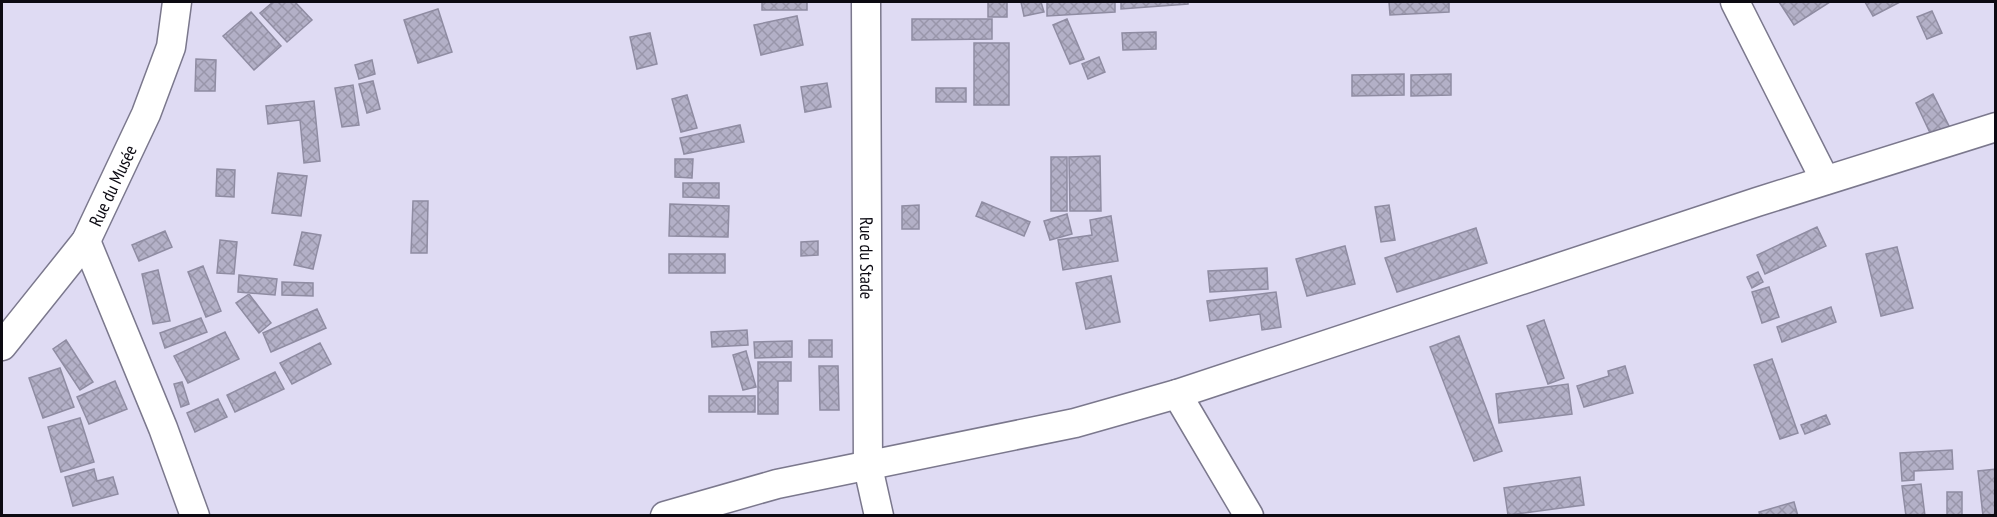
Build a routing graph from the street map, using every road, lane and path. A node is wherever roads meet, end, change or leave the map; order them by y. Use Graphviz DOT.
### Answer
graph roads {
  1 [pos="177,2"];
  2 [pos="866,2"];
  3 [pos="1735,2"];
  4 [pos="1995,127"];
  5 [pos="1825,180"];
  6 [pos="86,241"];
  7 [pos="2,346"];
  8 [pos="1177,394"];
  9 [pos="868,467"];
  10 [pos="195,516"];
  11 [pos="665,516"];
  12 [pos="879,516"];
  13 [pos="1249,516"];
  1 -- 6 [label="street, Rue du Musée"];
  2 -- 9 [label="street, Rue du Stade"];
  3 -- 5 [label="street"];
  4 -- 5 [label="street"];
  5 -- 8 [label="street"];
  6 -- 7 [label="street, Rue du Musée"];
  6 -- 10 [label="street"];
  8 -- 9 [label="street"];
  8 -- 13 [label="street"];
  9 -- 11 [label="street"];
  9 -- 12 [label="street, Rue du Stade"];
}
